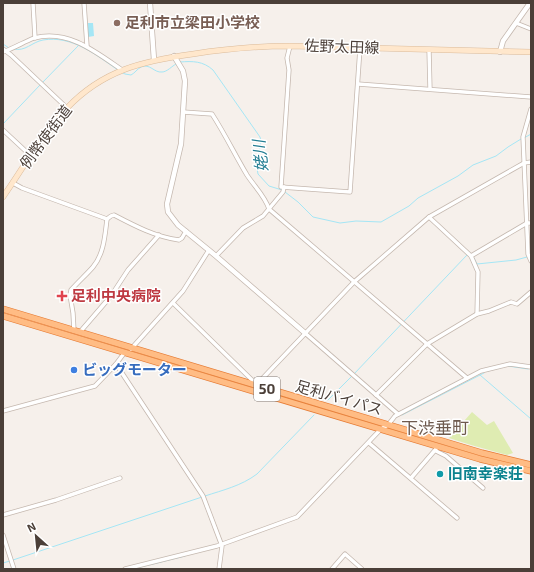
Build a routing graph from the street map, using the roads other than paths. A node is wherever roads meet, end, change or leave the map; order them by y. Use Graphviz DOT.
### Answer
graph roads {
  1 [pos="33,3"];
  2 [pos="84,3"];
  3 [pos="150,3"];
  4 [pos="530,3"];
  5 [pos="516,23"];
  6 [pos="531,29"];
  7 [pos="35,38"];
  8 [pos="87,46"];
  9 [pos="290,46"];
  10 [pos="360,48"];
  11 [pos="429,50"];
  12 [pos="5,51"];
  13 [pos="500,52"];
  14 [pos="531,52"];
  15 [pos="175,58"];
  16 [pos="154,60"];
  17 [pos="120,71"];
  18 [pos="358,84"];
  19 [pos="430,89"];
  20 [pos="531,97"];
  21 [pos="67,108"];
  22 [pos="531,109"];
  23 [pos="183,112"];
  24 [pos="3,130"];
  25 [pos="31,156"];
  26 [pos="531,162"];
  27 [pos="524,163"];
  28 [pos="13,182"];
  29 [pos="284,187"];
  30 [pos="3,197"];
  31 [pos="269,209"];
  32 [pos="429,217"];
  33 [pos="107,219"];
  34 [pos="529,223"];
  35 [pos="186,231"];
  36 [pos="159,235"];
  37 [pos="209,250"];
  38 [pos="216,256"];
  39 [pos="471,256"];
  40 [pos="531,261"];
  41 [pos="354,282"];
  42 [pos="531,292"];
  43 [pos="173,303"];
  44 [pos="3,309"];
  45 [pos="477,314"];
  46 [pos="3,316"];
  47 [pos="77,332"];
  48 [pos="306,333"];
  49 [pos="427,344"];
  50 [pos="132,348"];
  51 [pos="125,353"];
  52 [pos="116,364"];
  53 [pos="531,367"];
  54 [pos="467,378"];
  55 [pos="252,383"];
  56 [pos="376,395"];
  57 [pos="3,411"];
  58 [pos="398,414"];
  59 [pos="388,425"];
  60 [pos="381,429"];
  61 [pos="369,442"];
  62 [pos="436,448"];
  63 [pos="531,465"];
  64 [pos="531,471"];
  65 [pos="120,478"];
  66 [pos="411,478"];
  67 [pos="483,488"];
  68 [pos="3,515"];
  69 [pos="457,518"];
  70 [pos="3,535"];
  71 [pos="222,544"];
  72 [pos="14,569"];
  73 [pos="125,569"];
  74 [pos="219,569"];
  75 [pos="332,569"];
  76 [pos="362,569"];
  1 -- 7 [label="street"];
  2 -- 8 [label="street"];
  3 -- 16 [label="street"];
  4 -- 5 [label="street"];
  5 -- 6 [label="street"];
  5 -- 13 [label="street"];
  7 -- 8 [label="street"];
  7 -- 12 [label="street"];
  8 -- 17 [label="street"];
  9 -- 10 [label="main road, 佐野太田線"];
  9 -- 15 [label="main road, 佐野太田線"];
  9 -- 29 [label="street"];
  10 -- 11 [label="main road, 佐野太田線"];
  10 -- 18 [label="street"];
  11 -- 13 [label="main road, 佐野太田線"];
  11 -- 19 [label="street"];
  12 -- 21 [label="street"];
  13 -- 14 [label="main road, 佐野太田線"];
  15 -- 16 [label="main road, 佐野太田線"];
  15 -- 23 [label="street"];
  16 -- 17 [label="main road, 例幣使街道"];
  17 -- 21 [label="main road, 例幣使街道"];
  18 -- 19 [label="street"];
  18 -- 29 [label="street"];
  19 -- 20 [label="street"];
  21 -- 25 [label="main road, 例幣使街道"];
  22 -- 27 [label="street"];
  23 -- 31 [label="street"];
  23 -- 35 [label="street"];
  24 -- 25 [label="street"];
  25 -- 28 [label="main road, 例幣使街道"];
  26 -- 27 [label="street"];
  27 -- 32 [label="street"];
  27 -- 34 [label="street"];
  28 -- 30 [label="main road, 例幣使街道"];
  28 -- 33 [label="street"];
  29 -- 31 [label="street"];
  31 -- 38 [label="street"];
  31 -- 41 [label="street"];
  32 -- 39 [label="street"];
  32 -- 41 [label="street"];
  33 -- 36 [label="street"];
  33 -- 47 [label="street"];
  34 -- 39 [label="street"];
  34 -- 40 [label="street"];
  35 -- 36 [label="street"];
  35 -- 37 [label="street"];
  36 -- 47 [label="street"];
  37 -- 38 [label="street"];
  37 -- 43 [label="street"];
  38 -- 48 [label="street"];
  39 -- 45 [label="street"];
  41 -- 48 [label="street"];
  41 -- 49 [label="street"];
  42 -- 45 [label="street"];
  43 -- 50 [label="street"];
  43 -- 55 [label="street"];
  44 -- 47 [label="highway, 足利バイパス / 50"];
  45 -- 49 [label="street"];
  46 -- 51 [label="highway, 足利バイパス / 50"];
  47 -- 50 [label="highway, 足利バイパス / 50"];
  48 -- 55 [label="street"];
  48 -- 56 [label="street"];
  49 -- 54 [label="street"];
  49 -- 56 [label="street"];
  50 -- 51 [label="street"];
  50 -- 55 [label="highway, 足利バイパス / 50"];
  51 -- 52 [label="street"];
  51 -- 60 [label="highway, 足利バイパス / 50"];
  52 -- 57 [label="street"];
  52 -- 71 [label="street"];
  53 -- 54 [label="street"];
  54 -- 58 [label="street"];
  55 -- 59 [label="highway, 足利バイパス / 50"];
  56 -- 58 [label="street"];
  58 -- 59 [label="street"];
  59 -- 60 [label="street"];
  59 -- 63 [label="highway, 足利バイパス / 50"];
  60 -- 61 [label="street"];
  60 -- 62 [label="highway, 足利バイパス / 50"];
  61 -- 66 [label="street"];
  61 -- 71 [label="street"];
  62 -- 64 [label="highway, 足利バイパス / 50"];
  62 -- 66 [label="street"];
  62 -- 67 [label="street"];
  65 -- 68 [label="street"];
  66 -- 69 [label="street"];
  70 -- 72 [label="street"];
  71 -- 73 [label="street"];
  71 -- 74 [label="street"];
  75 -- 76 [label="street"];
}
